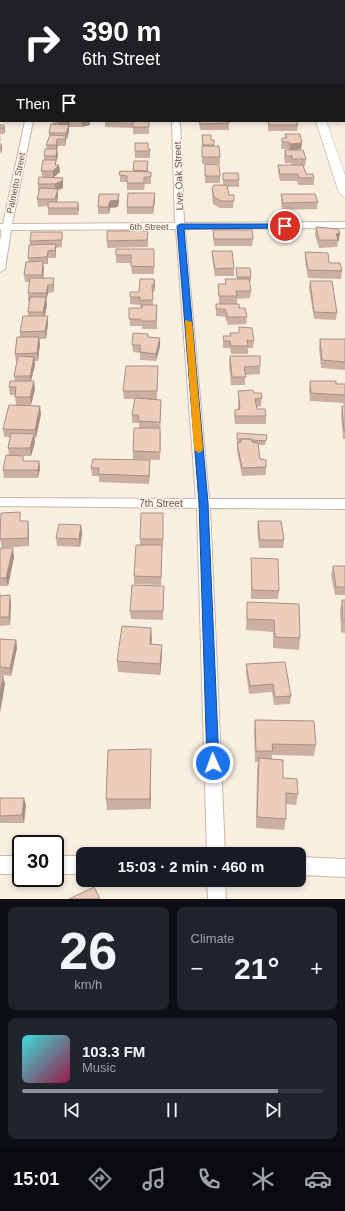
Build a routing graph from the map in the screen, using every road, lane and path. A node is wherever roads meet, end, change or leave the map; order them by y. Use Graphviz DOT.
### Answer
graph roads {
  1 [pos="29,122"];
  2 [pos="176,122"];
  3 [pos="321,122"];
  4 [pos="345,193"];
  5 [pos="345,225"];
  6 [pos="180,226"];
  7 [pos="3,227"];
  8 [pos="0,269"];
  9 [pos="0,502"];
  10 [pos="203,503"];
  11 [pos="345,504"];
  12 [pos="216,847"];
  13 [pos="0,865"];
  14 [pos="12,865"];
  15 [pos="64,865"];
  16 [pos="76,865"];
  17 [pos="306,866"];
  18 [pos="345,868"];
  19 [pos="216,887"];
  20 [pos="217,899"];
  1 -- 7 [label="street, Palmetto Street"];
  2 -- 6 [label="street, Live Oak Street"];
  3 -- 4 [label="street"];
  5 -- 6 [label="street, 6th Street"];
  6 -- 7 [label="street, 6th Street"];
  6 -- 10 [label="street, Live Oak Street"];
  7 -- 8 [label="street, Palmetto Street"];
  9 -- 10 [label="street, 7th Street"];
  10 -- 11 [label="street, 7th Street"];
  10 -- 12 [label="street, Live Oak Street"];
  13 -- 14 [label="street"];
  15 -- 16 [label="street"];
  17 -- 18 [label="street"];
  19 -- 20 [label="street"];
}
